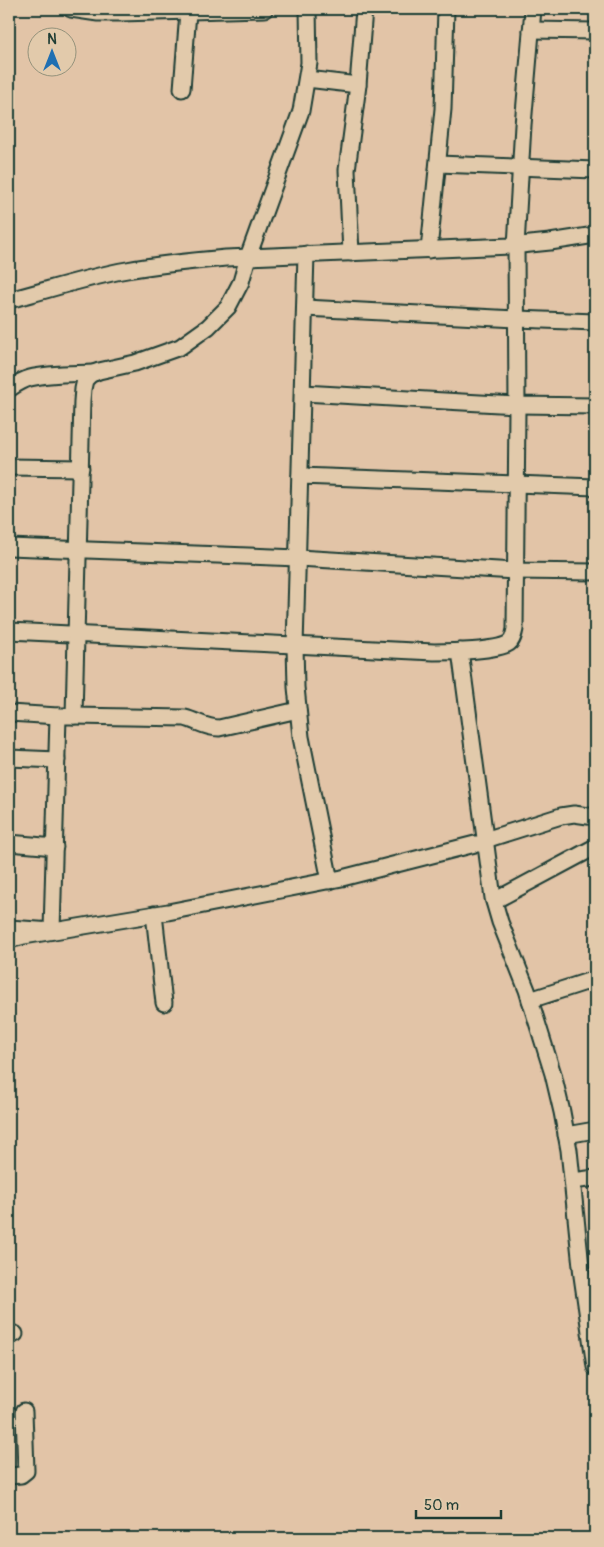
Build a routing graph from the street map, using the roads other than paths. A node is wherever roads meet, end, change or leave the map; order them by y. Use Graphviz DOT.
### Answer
graph roads {
  1 [pos="71,9"];
  2 [pos="265,9"];
  3 [pos="308,9"];
  4 [pos="364,9"];
  5 [pos="446,9"];
  6 [pos="533,9"];
  7 [pos="99,11"];
  8 [pos="188,12"];
  9 [pos="531,30"];
  10 [pos="595,31"];
  11 [pos="308,80"];
  12 [pos="358,85"];
  13 [pos="182,89"];
  14 [pos="438,164"];
  15 [pos="520,168"];
  16 [pos="595,170"];
  17 [pos="595,235"];
  18 [pos="516,246"];
  19 [pos="429,250"];
  20 [pos="351,253"];
  21 [pos="306,254"];
  22 [pos="248,257"];
  23 [pos="9,300"];
  24 [pos="305,308"];
  25 [pos="517,319"];
  26 [pos="595,322"];
  27 [pos="94,373"];
  28 [pos="9,389"];
  29 [pos="303,393"];
  30 [pos="517,404"];
  31 [pos="595,406"];
  32 [pos="9,467"];
  33 [pos="81,468"];
  34 [pos="300,476"];
  35 [pos="516,485"];
  36 [pos="595,487"];
  37 [pos="9,547"];
  38 [pos="78,549"];
  39 [pos="298,558"];
  40 [pos="515,571"];
  41 [pos="595,572"];
  42 [pos="9,631"];
  43 [pos="76,634"];
  44 [pos="295,646"];
  45 [pos="460,651"];
  46 [pos="298,710"];
  47 [pos="9,713"];
  48 [pos="58,716"];
  49 [pos="74,716"];
  50 [pos="9,758"];
  51 [pos="57,760"];
  52 [pos="595,817"];
  53 [pos="485,842"];
  54 [pos="9,843"];
  55 [pos="55,847"];
  56 [pos="595,847"];
  57 [pos="330,881"];
  58 [pos="494,901"];
  59 [pos="154,914"];
  60 [pos="9,928"];
  61 [pos="52,931"];
  62 [pos="9,940"];
  63 [pos="595,979"];
  64 [pos="530,1000"];
  65 [pos="164,1003"];
  66 [pos="595,1130"];
  67 [pos="566,1135"];
  68 [pos="595,1178"];
  69 [pos="572,1181"];
  70 [pos="595,1367"];
  71 [pos="24,1411"];
  72 [pos="9,1476"];
  1 -- 7 [label="street"];
  2 -- 8 [label="street"];
  3 -- 11 [label="street"];
  4 -- 12 [label="street"];
  5 -- 14 [label="street"];
  6 -- 9 [label="street"];
  7 -- 8 [label="street"];
  8 -- 13 [label="street"];
  9 -- 10 [label="street"];
  9 -- 15 [label="street"];
  11 -- 12 [label="street"];
  11 -- 22 [label="street"];
  12 -- 20 [label="street"];
  14 -- 15 [label="street"];
  14 -- 19 [label="street"];
  15 -- 16 [label="street"];
  15 -- 18 [label="street"];
  17 -- 18 [label="street"];
  18 -- 19 [label="street"];
  18 -- 25 [label="street"];
  19 -- 20 [label="street"];
  20 -- 21 [label="street"];
  21 -- 22 [label="street"];
  21 -- 24 [label="street"];
  22 -- 23 [label="street"];
  22 -- 27 [label="street"];
  24 -- 25 [label="street"];
  24 -- 29 [label="street"];
  25 -- 26 [label="street"];
  25 -- 30 [label="street"];
  27 -- 28 [label="street"];
  27 -- 33 [label="street"];
  29 -- 30 [label="street"];
  29 -- 34 [label="street"];
  30 -- 31 [label="street"];
  30 -- 35 [label="street"];
  32 -- 33 [label="street"];
  33 -- 38 [label="street"];
  34 -- 35 [label="street"];
  34 -- 39 [label="street"];
  35 -- 36 [label="street"];
  35 -- 40 [label="street"];
  37 -- 38 [label="street"];
  38 -- 39 [label="street"];
  38 -- 43 [label="street"];
  39 -- 40 [label="street"];
  39 -- 44 [label="street"];
  40 -- 41 [label="street"];
  40 -- 45 [label="street"];
  42 -- 43 [label="street"];
  43 -- 44 [label="street"];
  43 -- 49 [label="street"];
  44 -- 45 [label="street"];
  44 -- 46 [label="street"];
  45 -- 53 [label="street"];
  46 -- 49 [label="street"];
  46 -- 57 [label="street"];
  47 -- 48 [label="street"];
  48 -- 49 [label="street"];
  48 -- 51 [label="street"];
  50 -- 51 [label="street"];
  51 -- 55 [label="street"];
  52 -- 53 [label="street"];
  53 -- 57 [label="street"];
  53 -- 58 [label="street"];
  54 -- 55 [label="street"];
  55 -- 61 [label="street"];
  56 -- 58 [label="street"];
  57 -- 59 [label="street"];
  58 -- 64 [label="street"];
  59 -- 61 [label="street"];
  59 -- 65 [label="street"];
  60 -- 61 [label="street"];
  61 -- 62 [label="street"];
  63 -- 64 [label="street"];
  64 -- 67 [label="street"];
  66 -- 67 [label="street"];
  67 -- 69 [label="street"];
  68 -- 69 [label="street"];
  69 -- 70 [label="street"];
  71 -- 72 [label="street"];
}
